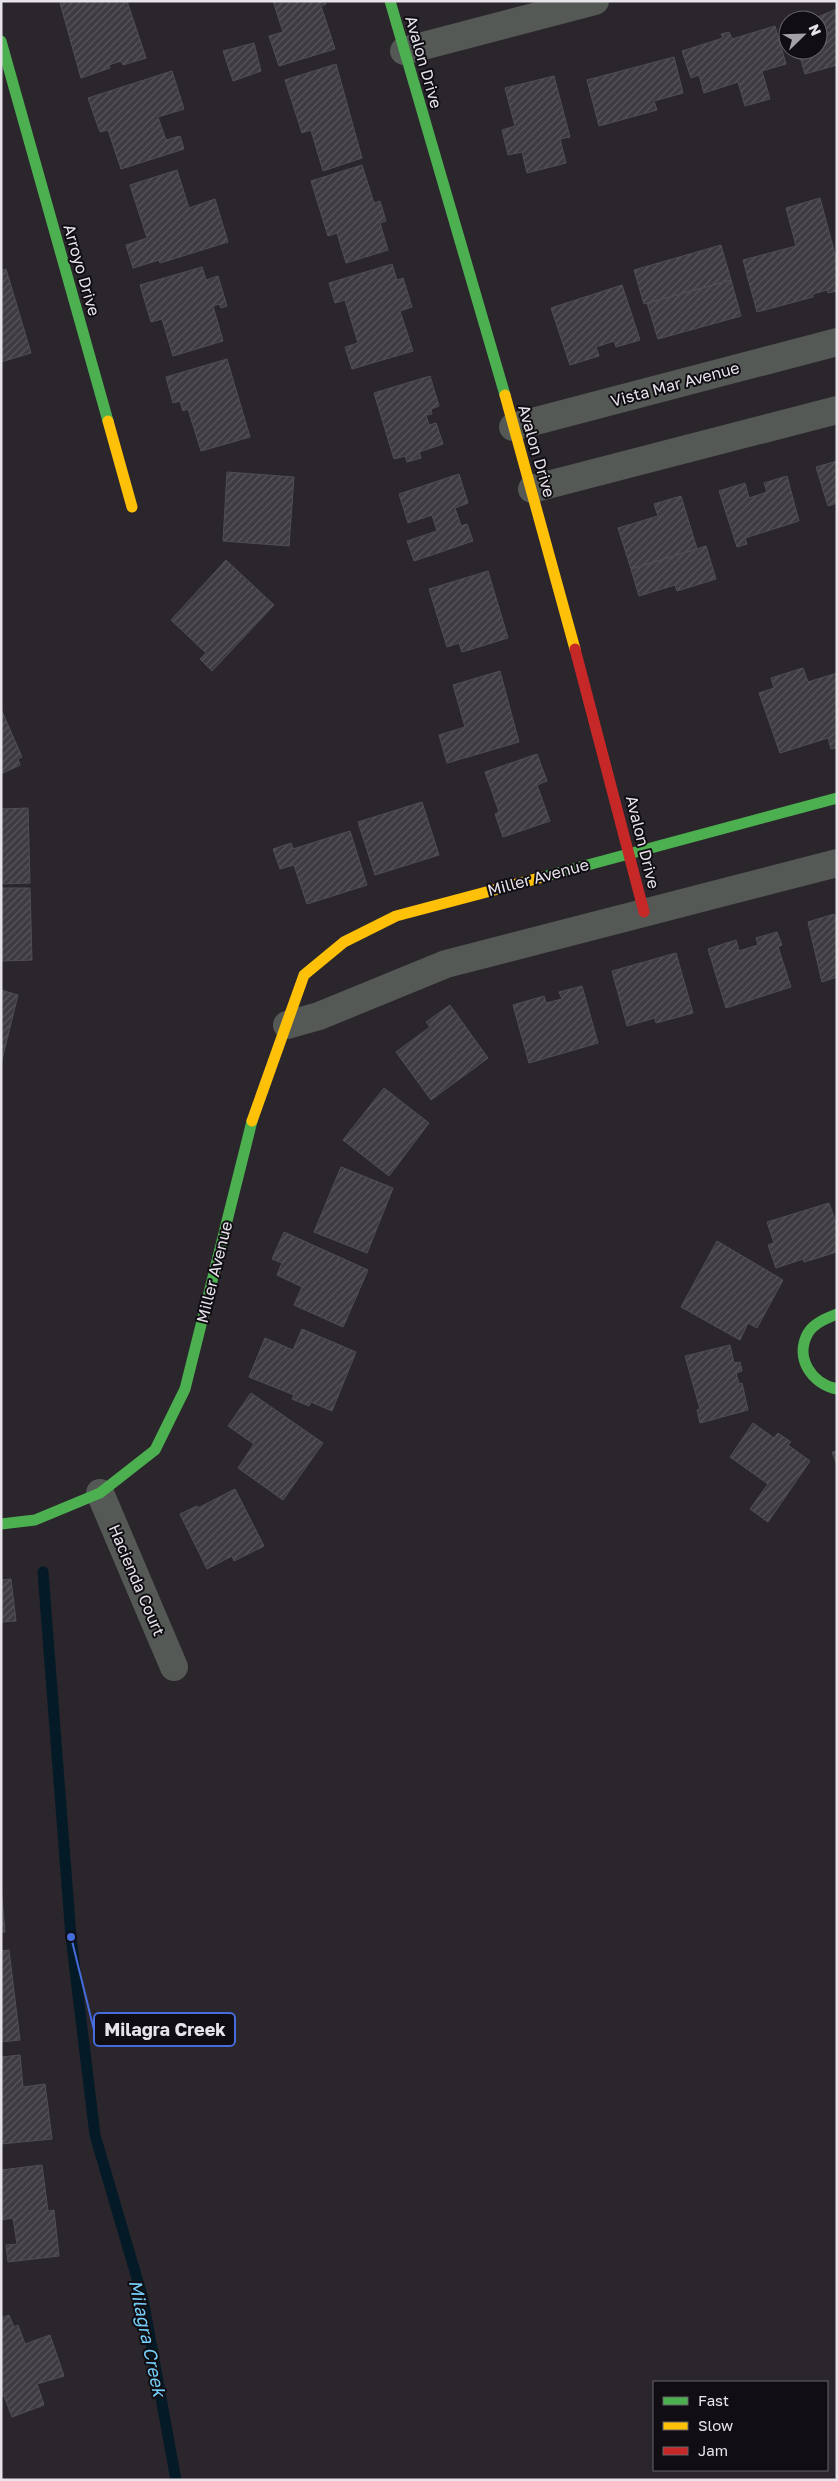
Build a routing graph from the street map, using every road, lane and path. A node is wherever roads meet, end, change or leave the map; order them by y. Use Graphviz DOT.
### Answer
graph roads {
  1 [pos="390,1"];
  2 [pos="596,1"];
  3 [pos="1,41"];
  4 [pos="404,51"];
  5 [pos="837,342"];
  6 [pos="837,410"];
  7 [pos="513,427"];
  8 [pos="532,489"];
  9 [pos="132,507"];
  10 [pos="837,798"];
  11 [pos="630,852"];
  12 [pos="837,863"];
  13 [pos="644,912"];
  14 [pos="287,1025"];
  15 [pos="837,1314"];
  16 [pos="837,1389"];
  17 [pos="100,1493"];
  18 [pos="1,1524"];
  19 [pos="174,1667"];
  1 -- 4 [label="street, Avalon Drive"];
  2 -- 4 [label="street"];
  3 -- 9 [label="street, Arroyo Drive"];
  4 -- 7 [label="street, Avalon Drive"];
  5 -- 7 [label="street, Vista Mar Avenue"];
  6 -- 8 [label="street"];
  7 -- 8 [label="street, Avalon Drive"];
  8 -- 11 [label="street, Avalon Drive"];
  10 -- 11 [label="street, Miller Avenue"];
  11 -- 13 [label="street, Avalon Drive"];
  11 -- 14 [label="street, Miller Avenue"];
  12 -- 13 [label="street"];
  13 -- 14 [label="street"];
  14 -- 17 [label="street, Miller Avenue"];
  15 -- 16 [label="street"];
  17 -- 18 [label="street, Miller Avenue"];
  17 -- 19 [label="street, Hacienda Court"];
}
